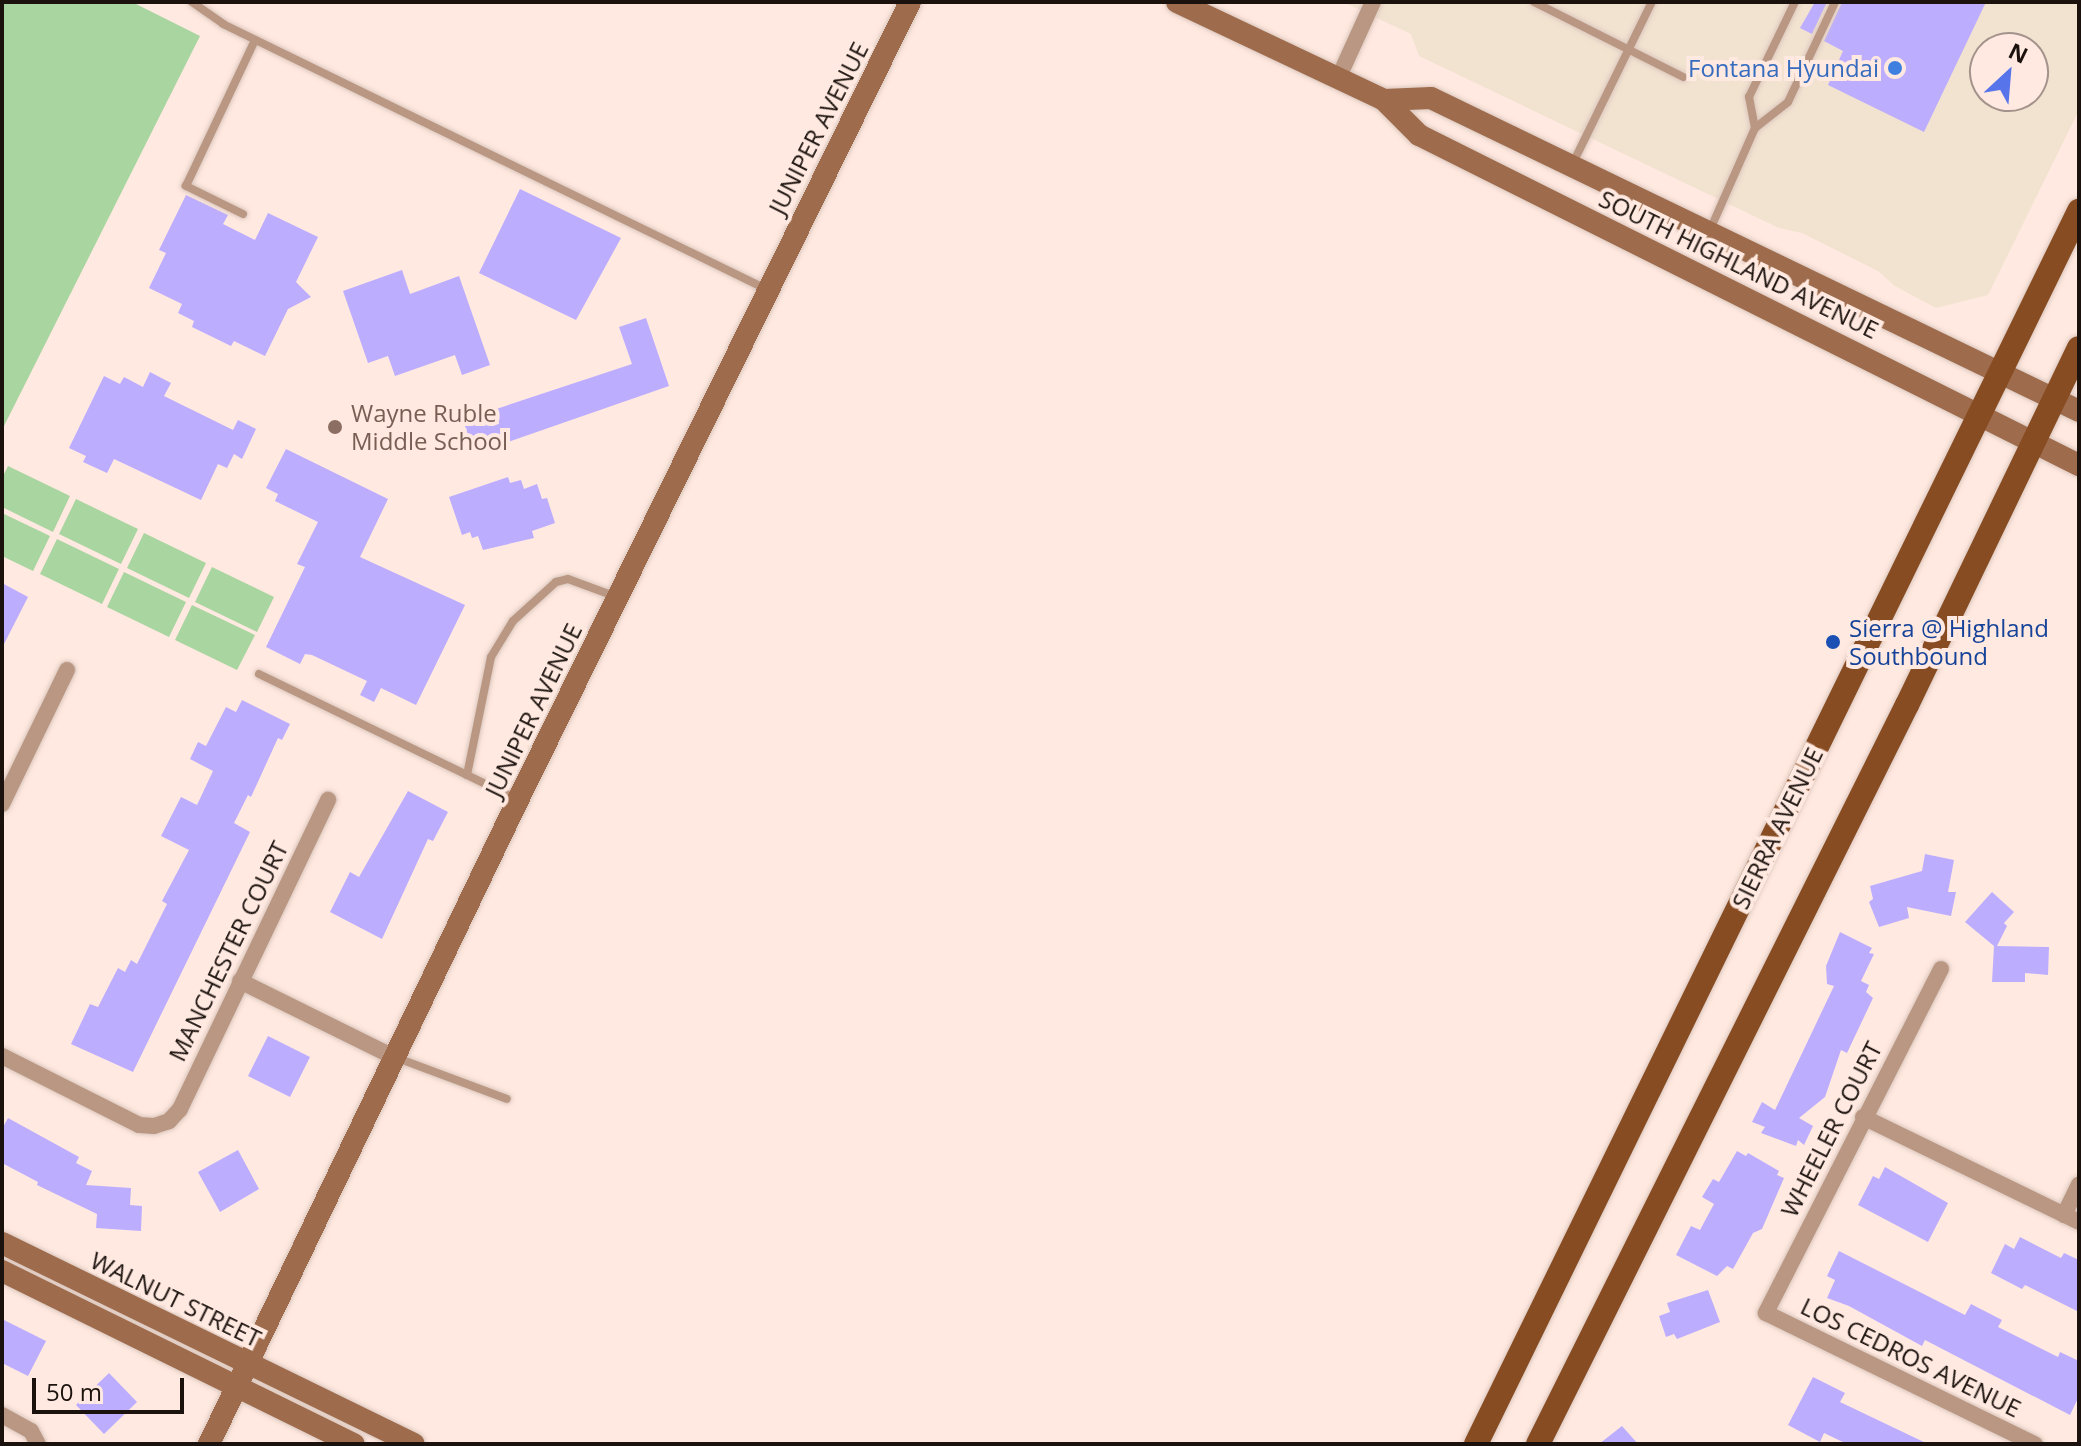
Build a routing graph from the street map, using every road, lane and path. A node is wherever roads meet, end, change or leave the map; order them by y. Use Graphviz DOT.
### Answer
graph roads {
  1 [pos="192,2"];
  2 [pos="910,2"];
  3 [pos="1177,2"];
  4 [pos="1373,2"];
  5 [pos="1534,2"];
  6 [pos="1652,2"];
  7 [pos="1795,2"];
  8 [pos="1835,2"];
  9 [pos="255,40"];
  10 [pos="1629,50"];
  11 [pos="1683,77"];
  12 [pos="1338,79"];
  13 [pos="1384,100"];
  14 [pos="1755,128"];
  15 [pos="1572,166"];
  16 [pos="2079,211"];
  17 [pos="243,214"];
  18 [pos="1709,231"];
  19 [pos="766,289"];
  20 [pos="2079,348"];
  21 [pos="2000,372"];
  22 [pos="2055,399"];
  23 [pos="2079,411"];
  24 [pos="1980,413"];
  25 [pos="2034,441"];
  26 [pos="2079,465"];
  27 [pos="618,597"];
  28 [pos="67,670"];
  29 [pos="259,674"];
  30 [pos="467,775"];
  31 [pos="328,800"];
  32 [pos="518,800"];
  33 [pos="2,804"];
  34 [pos="1941,969"];
  35 [pos="240,981"];
  36 [pos="2,1056"];
  37 [pos="396,1058"];
  38 [pos="507,1099"];
  39 [pos="1863,1117"];
  40 [pos="2079,1184"];
  41 [pos="2072,1218"];
  42 [pos="2,1243"];
  43 [pos="2,1271"];
  44 [pos="1766,1313"];
  45 [pos="249,1363"];
  46 [pos="237,1385"];
  47 [pos="2,1415"];
  48 [pos="38,1444"];
  49 [pos="209,1444"];
  50 [pos="354,1444"];
  51 [pos="414,1444"];
  52 [pos="1476,1444"];
  53 [pos="1538,1444"];
  54 [pos="2035,1444"];
  1 -- 9 [label="lane"];
  2 -- 19 [label="street, JUNIPER AVENUE"];
  3 -- 12 [label="street, SOUTH HIGHLAND AVENUE"];
  4 -- 12 [label="street"];
  5 -- 10 [label="lane"];
  6 -- 10 [label="lane"];
  7 -- 14 [label="lane"];
  8 -- 14 [label="lane"];
  9 -- 17 [label="lane"];
  9 -- 19 [label="lane"];
  10 -- 11 [label="lane"];
  10 -- 15 [label="lane"];
  12 -- 13 [label="street, SOUTH HIGHLAND AVENUE"];
  13 -- 15 [label="street, SOUTH HIGHLAND AVENUE"];
  13 -- 24 [label="street, SOUTH HIGHLAND AVENUE"];
  14 -- 18 [label="lane"];
  15 -- 18 [label="street, SOUTH HIGHLAND AVENUE"];
  16 -- 21 [label="main road, SIERRA AVENUE"];
  18 -- 21 [label="street, SOUTH HIGHLAND AVENUE"];
  19 -- 27 [label="street, JUNIPER AVENUE"];
  20 -- 22 [label="main road"];
  21 -- 22 [label="street, SOUTH HIGHLAND AVENUE"];
  21 -- 24 [label="main road, SIERRA AVENUE"];
  22 -- 23 [label="street, SOUTH HIGHLAND AVENUE"];
  22 -- 25 [label="main road"];
  24 -- 25 [label="street, SOUTH HIGHLAND AVENUE"];
  24 -- 52 [label="main road, SIERRA AVENUE"];
  25 -- 26 [label="street, SOUTH HIGHLAND AVENUE"];
  25 -- 53 [label="main road"];
  27 -- 30 [label="lane"];
  27 -- 32 [label="street, JUNIPER AVENUE"];
  28 -- 33 [label="street"];
  29 -- 30 [label="lane"];
  30 -- 32 [label="lane"];
  31 -- 35 [label="street, MANCHESTER COURT"];
  32 -- 37 [label="street, JUNIPER AVENUE"];
  34 -- 39 [label="street, WHEELER COURT"];
  35 -- 36 [label="street, MANCHESTER COURT"];
  35 -- 37 [label="street"];
  37 -- 38 [label="lane"];
  37 -- 45 [label="street, JUNIPER AVENUE"];
  39 -- 41 [label="street"];
  39 -- 44 [label="street, WHEELER COURT"];
  40 -- 41 [label="street"];
  42 -- 45 [label="street, WALNUT STREET"];
  43 -- 46 [label="street, WALNUT STREET"];
  44 -- 54 [label="street, LOS CEDROS AVENUE"];
  45 -- 46 [label="street, JUNIPER AVENUE"];
  45 -- 51 [label="street, WALNUT STREET"];
  46 -- 49 [label="street, JUNIPER AVENUE"];
  46 -- 50 [label="street, WALNUT STREET"];
  47 -- 48 [label="street"];
}
